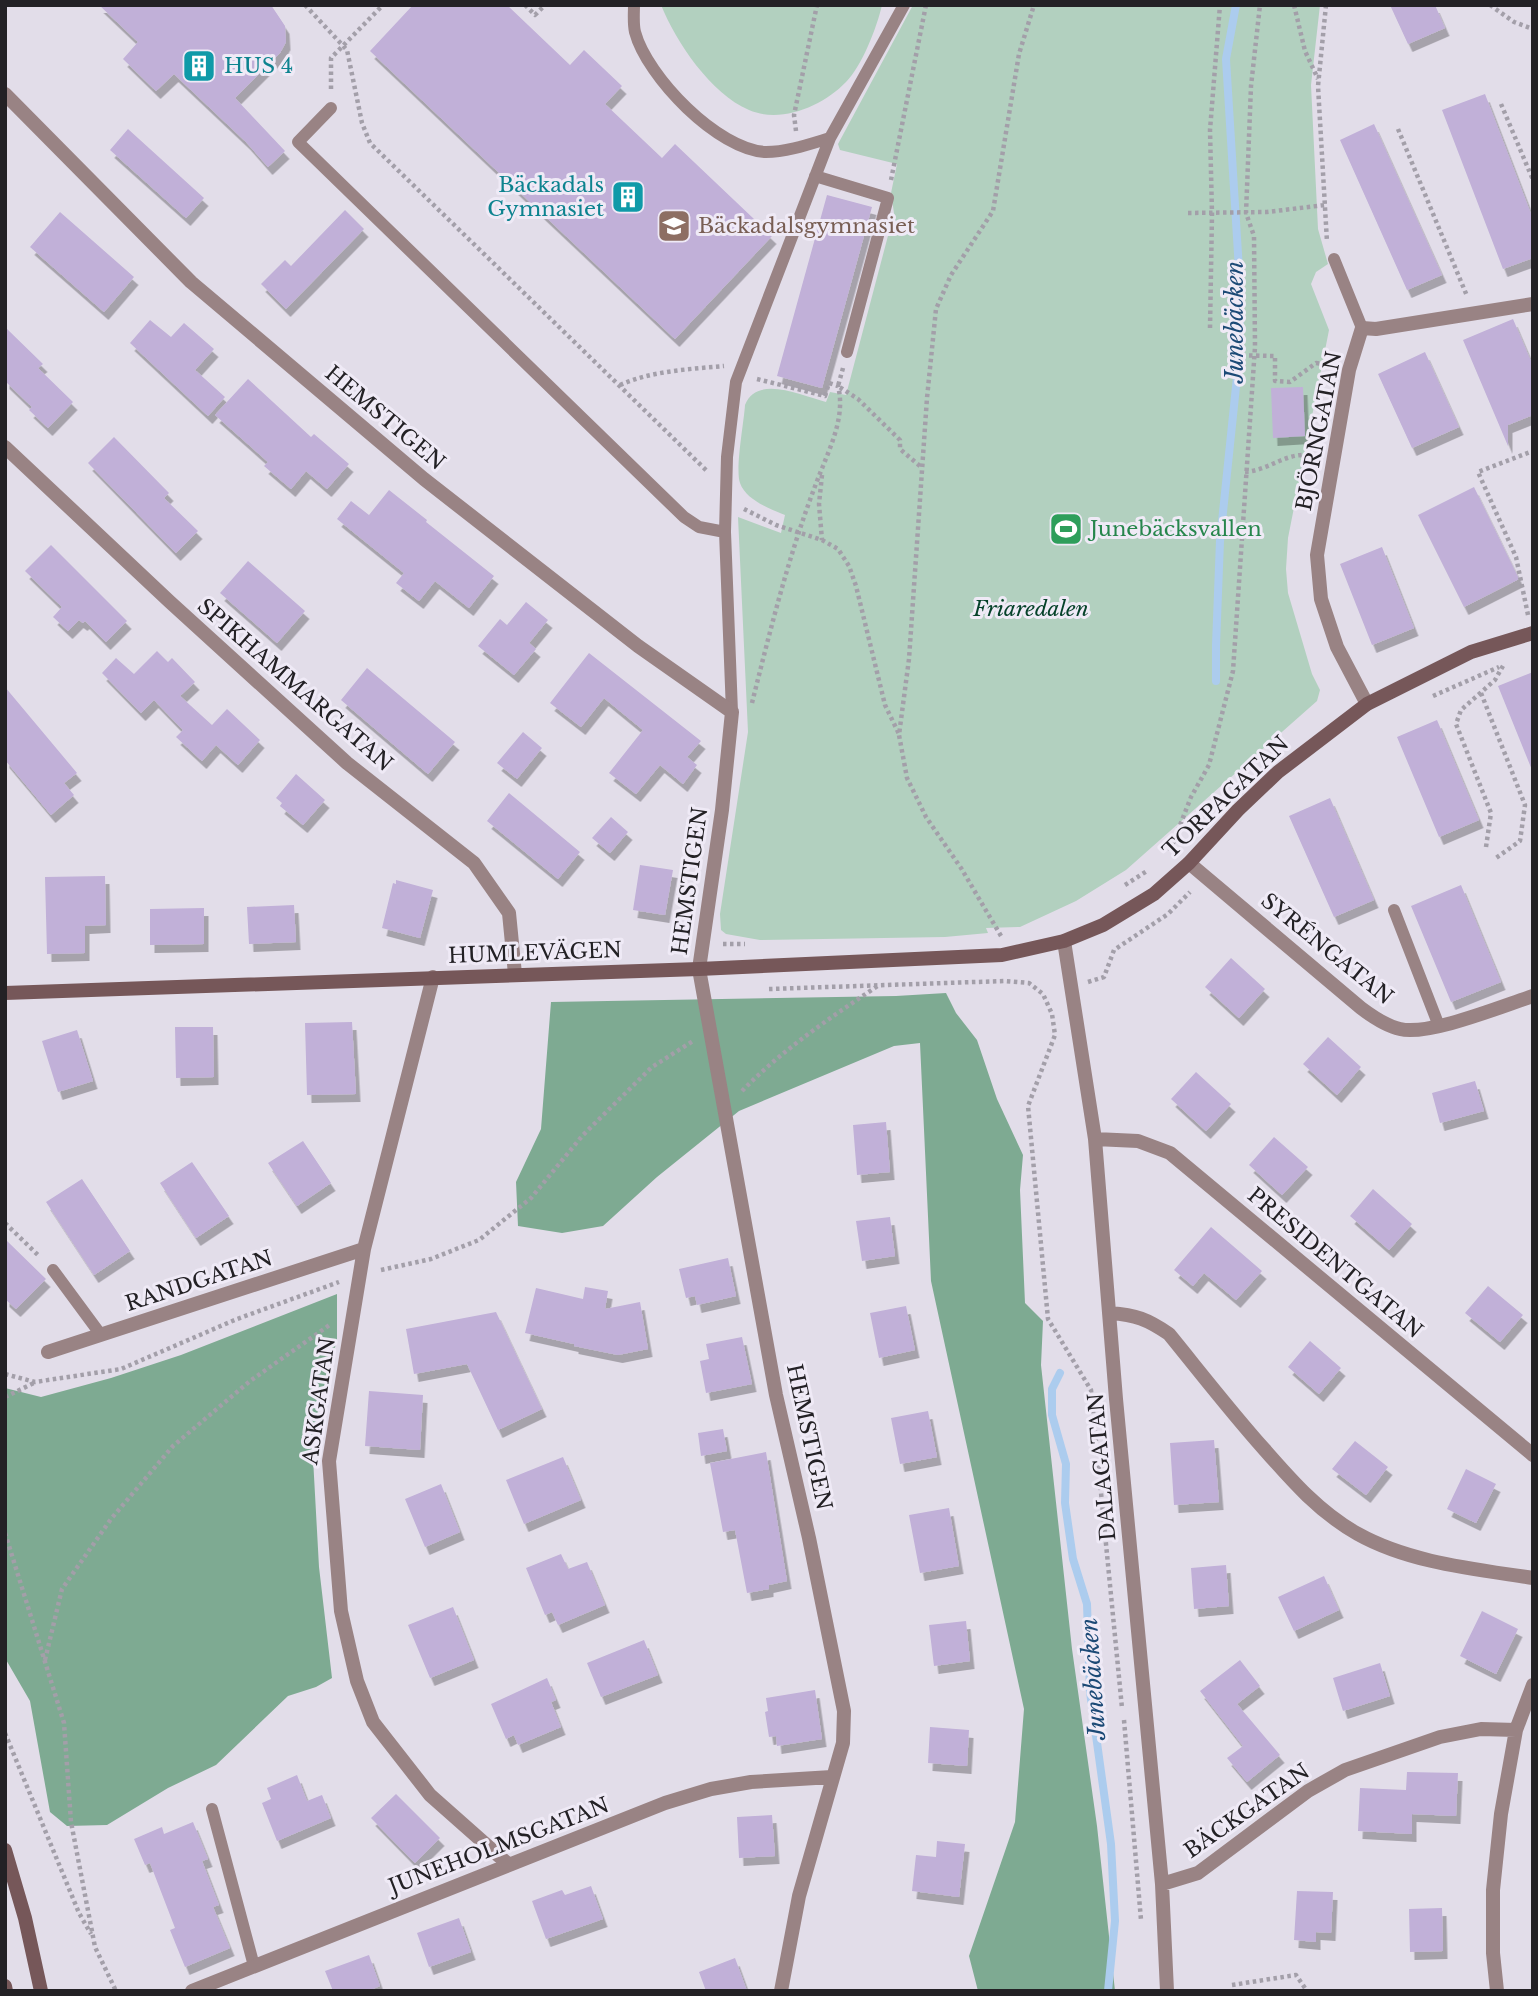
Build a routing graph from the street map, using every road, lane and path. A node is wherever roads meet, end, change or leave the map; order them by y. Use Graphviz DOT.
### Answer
graph roads {
  1 [pos="305,5"];
  2 [pos="383,5"];
  3 [pos="525,5"];
  4 [pos="545,5"];
  5 [pos="634,5"];
  6 [pos="817,5"];
  7 [pos="904,5"];
  8 [pos="926,5"];
  9 [pos="1034,5"];
  10 [pos="1220,5"];
  11 [pos="1260,5"];
  12 [pos="1294,5"];
  13 [pos="1326,5"];
  14 [pos="1490,5"];
  15 [pos="1533,29"];
  16 [pos="343,46"];
  17 [pos="1319,80"];
  18 [pos="5,94"];
  19 [pos="1501,104"];
  20 [pos="331,108"];
  21 [pos="1398,129"];
  22 [pos="830,138"];
  23 [pos="798,147"];
  24 [pos="816,176"];
  25 [pos="1533,180"];
  26 [pos="888,198"];
  27 [pos="1325,205"];
  28 [pos="1246,213"];
  29 [pos="1188,214"];
  30 [pos="1212,214"];
  31 [pos="1334,260"];
  32 [pos="1533,304"];
  33 [pos="1474,313"];
  34 [pos="1210,328"];
  35 [pos="1362,328"];
  36 [pos="847,352"];
  37 [pos="1228,355"];
  38 [pos="1254,356"];
  39 [pos="741,370"];
  40 [pos="1349,370"];
  41 [pos="620,386"];
  42 [pos="838,386"];
  43 [pos="5,447"];
  44 [pos="1533,451"];
  45 [pos="1300,454"];
  46 [pos="823,466"];
  47 [pos="922,467"];
  48 [pos="1245,472"];
  49 [pos="726,495"];
  50 [pos="725,532"];
  51 [pos="799,533"];
  52 [pos="822,540"];
  53 [pos="1532,633"];
  54 [pos="1514,660"];
  55 [pos="1504,664"];
  56 [pos="1481,693"];
  57 [pos="1422,701"];
  58 [pos="1367,704"];
  59 [pos="732,712"];
  60 [pos="900,735"];
  61 [pos="1486,848"];
  62 [pos="1496,858"];
  63 [pos="1189,863"];
  64 [pos="1157,864"];
  65 [pos="1173,877"];
  66 [pos="1205,877"];
  67 [pos="1123,886"];
  68 [pos="1394,910"];
  69 [pos="1009,933"];
  70 [pos="1000,935"];
  71 [pos="987,936"];
  72 [pos="1064,941"];
  73 [pos="756,944"];
  74 [pos="702,945"];
  75 [pos="1002,956"];
  76 [pos="699,969"];
  77 [pos="515,974"];
  78 [pos="433,977"];
  79 [pos="1005,981"];
  80 [pos="879,985"];
  81 [pos="1072,986"];
  82 [pos="5,993"];
  83 [pos="1043,994"];
  84 [pos="1533,996"];
  85 [pos="1439,1026"];
  86 [pos="709,1030"];
  87 [pos="726,1119"];
  88 [pos="1095,1139"];
  89 [pos="5,1223"];
  90 [pos="364,1249"];
  91 [pos="53,1270"];
  92 [pos="359,1275"];
  93 [pos="354,1307"];
  94 [pos="1110,1313"];
  95 [pos="101,1335"];
  96 [pos="48,1352"];
  97 [pos="5,1374"];
  98 [pos="35,1382"];
  99 [pos="5,1397"];
  100 [pos="1533,1455"];
  101 [pos="5,1533"];
  102 [pos="1533,1578"];
  103 [pos="45,1660"];
  104 [pos="1533,1685"];
  105 [pos="1516,1730"];
  106 [pos="5,1733"];
  107 [pos="832,1777"];
  108 [pos="212,1808"];
  109 [pos="5,1850"];
  110 [pos="508,1864"];
  111 [pos="1162,1884"];
  112 [pos="1141,1922"];
  113 [pos="93,1938"];
  114 [pos="254,1966"];
  115 [pos="1232,1984"];
  116 [pos="41,1991"];
  117 [pos="116,1991"];
  118 [pos="192,1991"];
  119 [pos="781,1991"];
  120 [pos="1167,1991"];
  121 [pos="1307,1991"];
  122 [pos="1497,1991"];
  1 -- 16 [label="path"];
  2 -- 16 [label="path"];
  3 -- 4 [label="path"];
  5 -- 23 [label="lane"];
  6 -- 23 [label="path"];
  7 -- 22 [label="lane"];
  8 -- 26 [label="path"];
  9 -- 47 [label="path"];
  10 -- 30 [label="path"];
  11 -- 28 [label="path"];
  12 -- 17 [label="path"];
  13 -- 17 [label="path"];
  14 -- 15 [label="path"];
  16 -- 20 [label="path"];
  16 -- 41 [label="path"];
  17 -- 27 [label="path"];
  18 -- 59 [label="street, HEMSTIGEN"];
  19 -- 25 [label="path"];
  20 -- 50 [label="lane"];
  21 -- 33 [label="path"];
  22 -- 23 [label="lane"];
  22 -- 24 [label="lane"];
  24 -- 26 [label="lane"];
  24 -- 39 [label="lane"];
  26 -- 36 [label="lane"];
  27 -- 28 [label="path"];
  27 -- 31 [label="path"];
  28 -- 30 [label="path"];
  28 -- 38 [label="path"];
  29 -- 30 [label="path"];
  30 -- 34 [label="path"];
  31 -- 35 [label="lane"];
  32 -- 33 [label="street, BJÖRNGATAN"];
  33 -- 35 [label="street, BJÖRNGATAN"];
  35 -- 40 [label="street, BJÖRNGATAN"];
  36 -- 42 [label="path"];
  37 -- 38 [label="path"];
  38 -- 40 [label="path"];
  38 -- 48 [label="path"];
  39 -- 41 [label="path"];
  39 -- 42 [label="path"];
  39 -- 49 [label="lane"];
  40 -- 58 [label="street, BJÖRNGATAN"];
  41 -- 49 [label="path"];
  42 -- 46 [label="path"];
  42 -- 47 [label="path"];
  43 -- 77 [label="street, SPIKHAMMARGATAN"];
  44 -- 53 [label="path"];
  45 -- 48 [label="path"];
  46 -- 51 [label="path"];
  46 -- 52 [label="path"];
  47 -- 60 [label="path"];
  48 -- 65 [label="path"];
  49 -- 50 [label="lane"];
  49 -- 51 [label="path"];
  50 -- 59 [label="lane"];
  51 -- 52 [label="path"];
  51 -- 59 [label="path"];
  52 -- 60 [label="path"];
  53 -- 58 [label="street, TORPAGATAN"];
  54 -- 55 [label="path"];
  55 -- 56 [label="path"];
  55 -- 57 [label="path"];
  56 -- 61 [label="path"];
  56 -- 62 [label="path"];
  58 -- 63 [label="street, TORPAGATAN"];
  59 -- 74 [label="street, HEMSTIGEN"];
  60 -- 70 [label="path"];
  63 -- 65 [label="street, TORPAGATAN"];
  63 -- 66 [label="street, SYRÉNGATAN"];
  64 -- 67 [label="path"];
  65 -- 72 [label="street, TORPAGATAN"];
  66 -- 81 [label="path"];
  66 -- 85 [label="street, SYRÉNGATAN"];
  68 -- 85 [label="lane"];
  69 -- 70 [label="path"];
  70 -- 71 [label="path"];
  70 -- 75 [label="path"];
  72 -- 75 [label="street, HUMLEVÄGEN"];
  72 -- 81 [label="street, DALAGATAN"];
  73 -- 74 [label="path"];
  74 -- 76 [label="street, HEMSTIGEN"];
  75 -- 76 [label="street, HUMLEVÄGEN"];
  76 -- 77 [label="street, HUMLEVÄGEN"];
  76 -- 86 [label="street, HEMSTIGEN"];
  77 -- 78 [label="street, HUMLEVÄGEN"];
  78 -- 82 [label="street, HUMLEVÄGEN"];
  78 -- 90 [label="street, ASKGATAN"];
  79 -- 83 [label="path"];
  80 -- 87 [label="path"];
  81 -- 83 [label="path"];
  81 -- 88 [label="street, DALAGATAN"];
  83 -- 112 [label="path"];
  84 -- 85 [label="street, SYRÉNGATAN"];
  86 -- 87 [label="street, HEMSTIGEN"];
  86 -- 92 [label="path"];
  87 -- 107 [label="street, HEMSTIGEN"];
  88 -- 94 [label="street, DALAGATAN"];
  88 -- 100 [label="street, PRESIDENTGATAN"];
  89 -- 91 [label="path"];
  90 -- 92 [label="street, ASKGATAN"];
  90 -- 95 [label="street, RANDGATAN"];
  91 -- 95 [label="lane"];
  92 -- 93 [label="street, ASKGATAN"];
  92 -- 98 [label="path"];
  93 -- 103 [label="path"];
  93 -- 110 [label="street, ASKGATAN"];
  94 -- 102 [label="street"];
  94 -- 111 [label="street, DALAGATAN"];
  95 -- 96 [label="street, RANDGATAN"];
  97 -- 98 [label="path"];
  98 -- 99 [label="path"];
  101 -- 103 [label="path"];
  103 -- 113 [label="path"];
  104 -- 105 [label="street"];
  105 -- 111 [label="street, BÄCKGATAN"];
  105 -- 122 [label="street"];
  106 -- 113 [label="path"];
  107 -- 110 [label="street, JUNEHOLMSGATAN"];
  107 -- 119 [label="street, HEMSTIGEN"];
  108 -- 114 [label="lane"];
  109 -- 116 [label="street"];
  110 -- 114 [label="street, JUNEHOLMSGATAN"];
  111 -- 120 [label="street, DALAGATAN"];
  113 -- 117 [label="path"];
  114 -- 118 [label="street, JUNEHOLMSGATAN"];
  115 -- 121 [label="path"];
}
